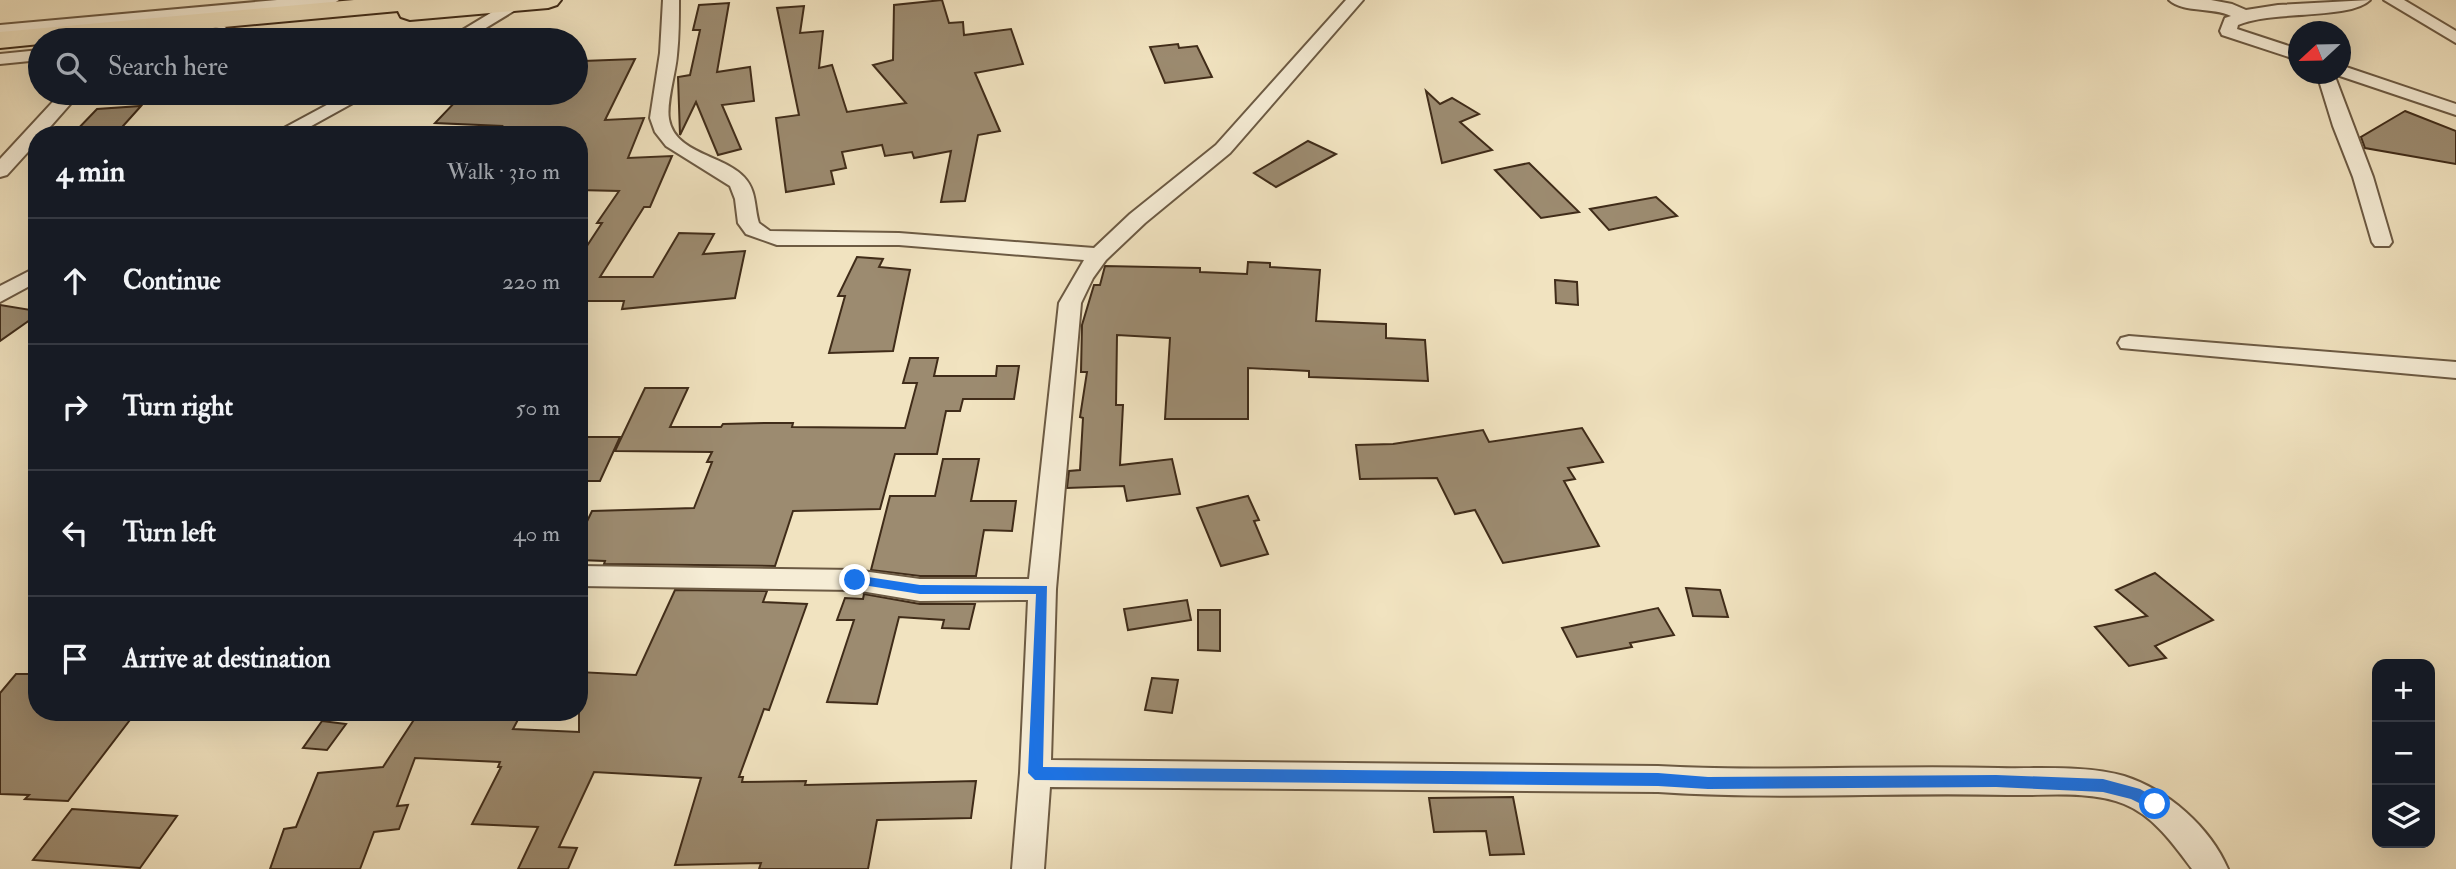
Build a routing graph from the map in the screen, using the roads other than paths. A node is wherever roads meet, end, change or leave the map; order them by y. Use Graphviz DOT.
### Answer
graph roads {
  1 [pos="331,0"];
  2 [pos="438,0"];
  3 [pos="548,0"];
  4 [pos="671,0"];
  5 [pos="1355,0"];
  6 [pos="2177,0"];
  7 [pos="2362,0"];
  8 [pos="2392,0"];
  9 [pos="519,3"];
  10 [pos="2243,15"];
  11 [pos="131,28"];
  12 [pos="245,28"];
  13 [pos="475,28"];
  14 [pos="0,30"];
  15 [pos="28,37"];
  16 [pos="2456,38"];
  17 [pos="0,40"];
  18 [pos="28,48"];
  19 [pos="0,51"];
  20 [pos="2288,52"];
  21 [pos="28,56"];
  22 [pos="0,59"];
  23 [pos="2351,74"];
  24 [pos="2328,84"];
  25 [pos="60,105"];
  26 [pos="339,105"];
  27 [pos="2456,110"];
  28 [pos="41,126"];
  29 [pos="298,126"];
  30 [pos="28,140"];
  31 [pos="0,171"];
  32 [pos="2382,242"];
  33 [pos="1097,255"];
  34 [pos="28,278"];
  35 [pos="0,295"];
  36 [pos="2129,344"];
  37 [pos="2456,370"];
  38 [pos="588,576"];
  39 [pos="1042,589"];
  40 [pos="1035,773"];
  41 [pos="1028,869"];
  42 [pos="2212,869"];
  1 -- 14 [label="street"];
  2 -- 11 [label="highway"];
  3 -- 9 [label="highway"];
  4 -- 33 [label="street"];
  5 -- 33 [label="street"];
  6 -- 10 [label="street"];
  7 -- 10 [label="street"];
  8 -- 16 [label="street"];
  9 -- 12 [label="highway"];
  9 -- 13 [label="street"];
  10 -- 20 [label="street"];
  15 -- 17 [label="highway"];
  18 -- 19 [label="highway"];
  21 -- 22 [label="street"];
  23 -- 27 [label="street"];
  24 -- 32 [label="street"];
  25 -- 28 [label="street"];
  26 -- 29 [label="street"];
  30 -- 31 [label="street"];
  33 -- 39 [label="street"];
  34 -- 35 [label="street"];
  36 -- 37 [label="street"];
  38 -- 39 [label="street"];
  39 -- 40 [label="street"];
  40 -- 41 [label="street"];
  40 -- 42 [label="street"];
}
